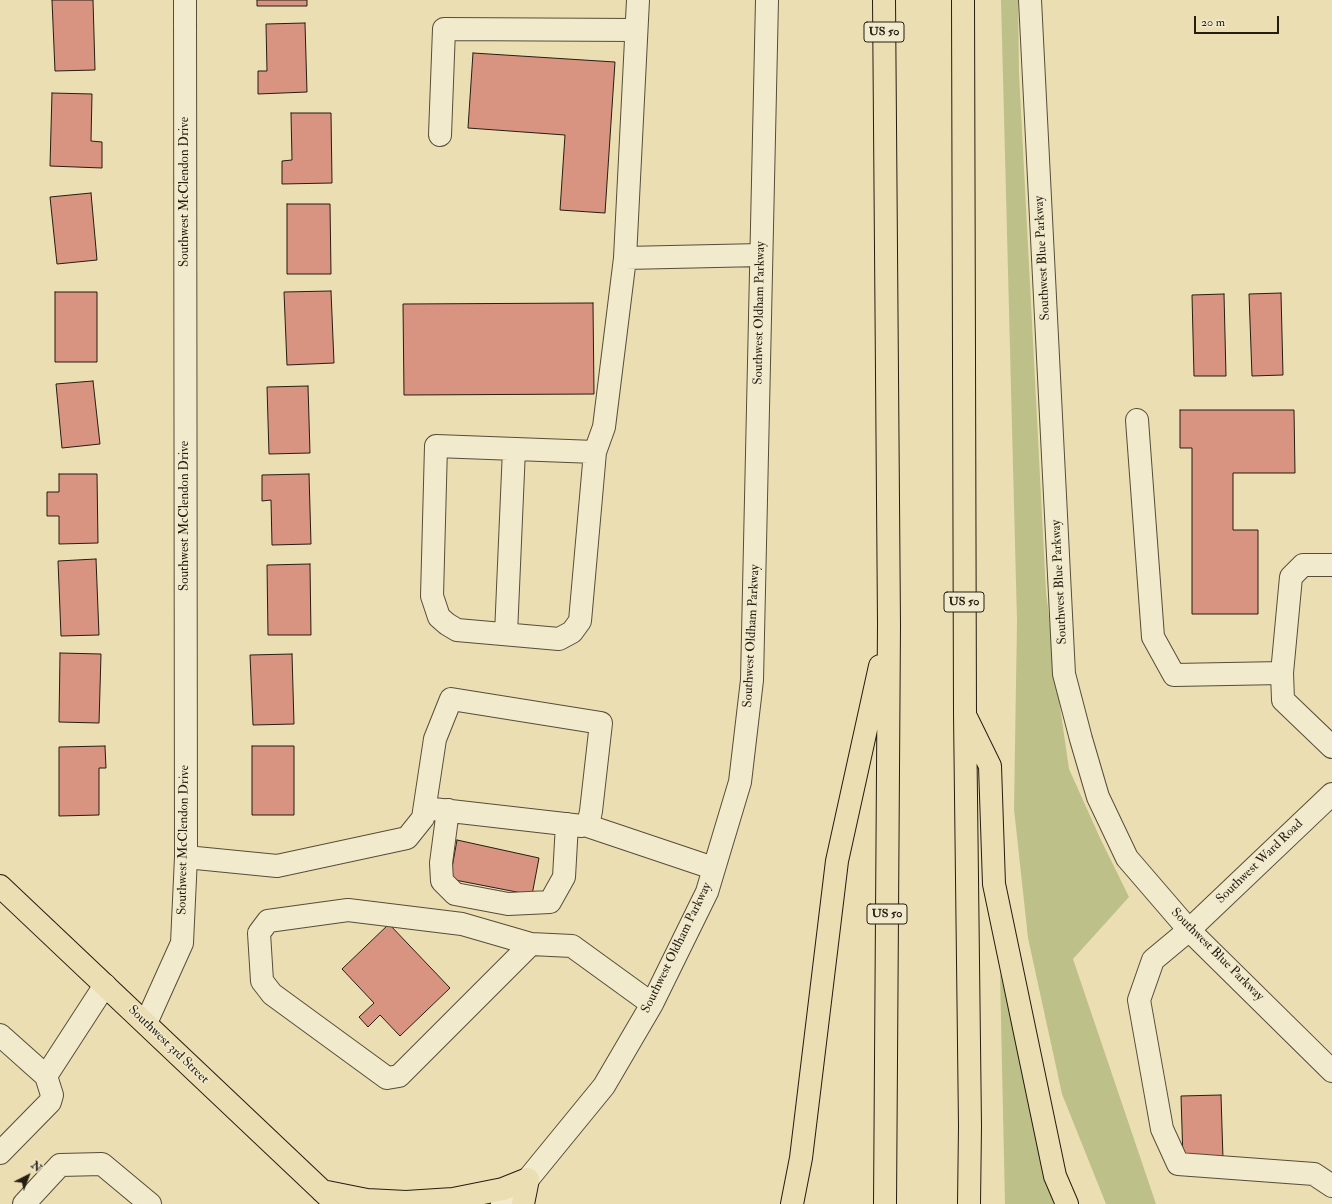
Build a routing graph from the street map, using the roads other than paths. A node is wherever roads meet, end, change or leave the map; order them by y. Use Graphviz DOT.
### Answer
graph roads {
  1 [pos="185,0"];
  2 [pos="638,0"];
  3 [pos="767,0"];
  4 [pos="884,0"];
  5 [pos="963,0"];
  6 [pos="1030,0"];
  7 [pos="636,30"];
  8 [pos="440,136"];
  9 [pos="761,255"];
  10 [pos="625,258"];
  11 [pos="1137,420"];
  12 [pos="514,449"];
  13 [pos="595,452"];
  14 [pos="1332,565"];
  15 [pos="889,624"];
  16 [pos="506,634"];
  17 [pos="1282,673"];
  18 [pos="965,714"];
  19 [pos="1332,747"];
  20 [pos="1332,794"];
  21 [pos="424,808"];
  22 [pos="448,810"];
  23 [pos="577,825"];
  24 [pos="186,857"];
  25 [pos="714,868"];
  26 [pos="0,886"];
  27 [pos="1189,930"];
  28 [pos="531,944"];
  29 [pos="105,985"];
  30 [pos="652,1004"];
  31 [pos="146,1023"];
  32 [pos="0,1035"];
  33 [pos="1332,1071"];
  34 [pos="46,1076"];
  35 [pos="0,1153"];
  36 [pos="528,1179"];
  37 [pos="1332,1186"];
  38 [pos="328,1200"];
  39 [pos="24,1204"];
  40 [pos="150,1204"];
  41 [pos="502,1204"];
  42 [pos="523,1204"];
  43 [pos="792,1204"];
  44 [pos="885,1204"];
  45 [pos="969,1204"];
  46 [pos="1067,1204"];
  1 -- 24 [label="street, Southwest McClendon Drive"];
  2 -- 7 [label="street"];
  3 -- 9 [label="street, Southwest Oldham Parkway"];
  4 -- 15 [label="main road, US 50"];
  5 -- 18 [label="main road, US 50"];
  6 -- 27 [label="street, Southwest Blue Parkway"];
  7 -- 8 [label="street"];
  7 -- 10 [label="street"];
  9 -- 10 [label="street"];
  9 -- 25 [label="street, Southwest Oldham Parkway"];
  10 -- 13 [label="street"];
  11 -- 17 [label="street"];
  12 -- 13 [label="street"];
  12 -- 16 [label="street"];
  12 -- 16 [label="street"];
  13 -- 16 [label="street"];
  14 -- 17 [label="street"];
  15 -- 43 [label="main road"];
  15 -- 44 [label="main road, US 50"];
  17 -- 19 [label="street"];
  18 -- 45 [label="main road, US 50"];
  18 -- 46 [label="main road"];
  20 -- 27 [label="street, Southwest Ward Road"];
  21 -- 22 [label="street"];
  21 -- 23 [label="street"];
  21 -- 24 [label="street"];
  22 -- 23 [label="street"];
  22 -- 23 [label="street"];
  23 -- 25 [label="street"];
  24 -- 31 [label="street, Southwest McClendon Drive"];
  25 -- 30 [label="street, Southwest Oldham Parkway"];
  26 -- 29 [label="main road, Southwest 3rd Street"];
  27 -- 33 [label="street, Southwest Blue Parkway"];
  27 -- 37 [label="street, Southwest Ward Road"];
  28 -- 28 [label="street"];
  28 -- 30 [label="street"];
  29 -- 31 [label="main road, Southwest 3rd Street"];
  29 -- 34 [label="street"];
  30 -- 36 [label="street, Southwest Oldham Parkway"];
  31 -- 38 [label="main road, Southwest 3rd Street"];
  32 -- 34 [label="street"];
  34 -- 35 [label="street"];
  36 -- 38 [label="main road"];
  36 -- 41 [label="street, Southwest Oldham Parkway"];
  36 -- 42 [label="main road"];
  39 -- 40 [label="street"];
}
